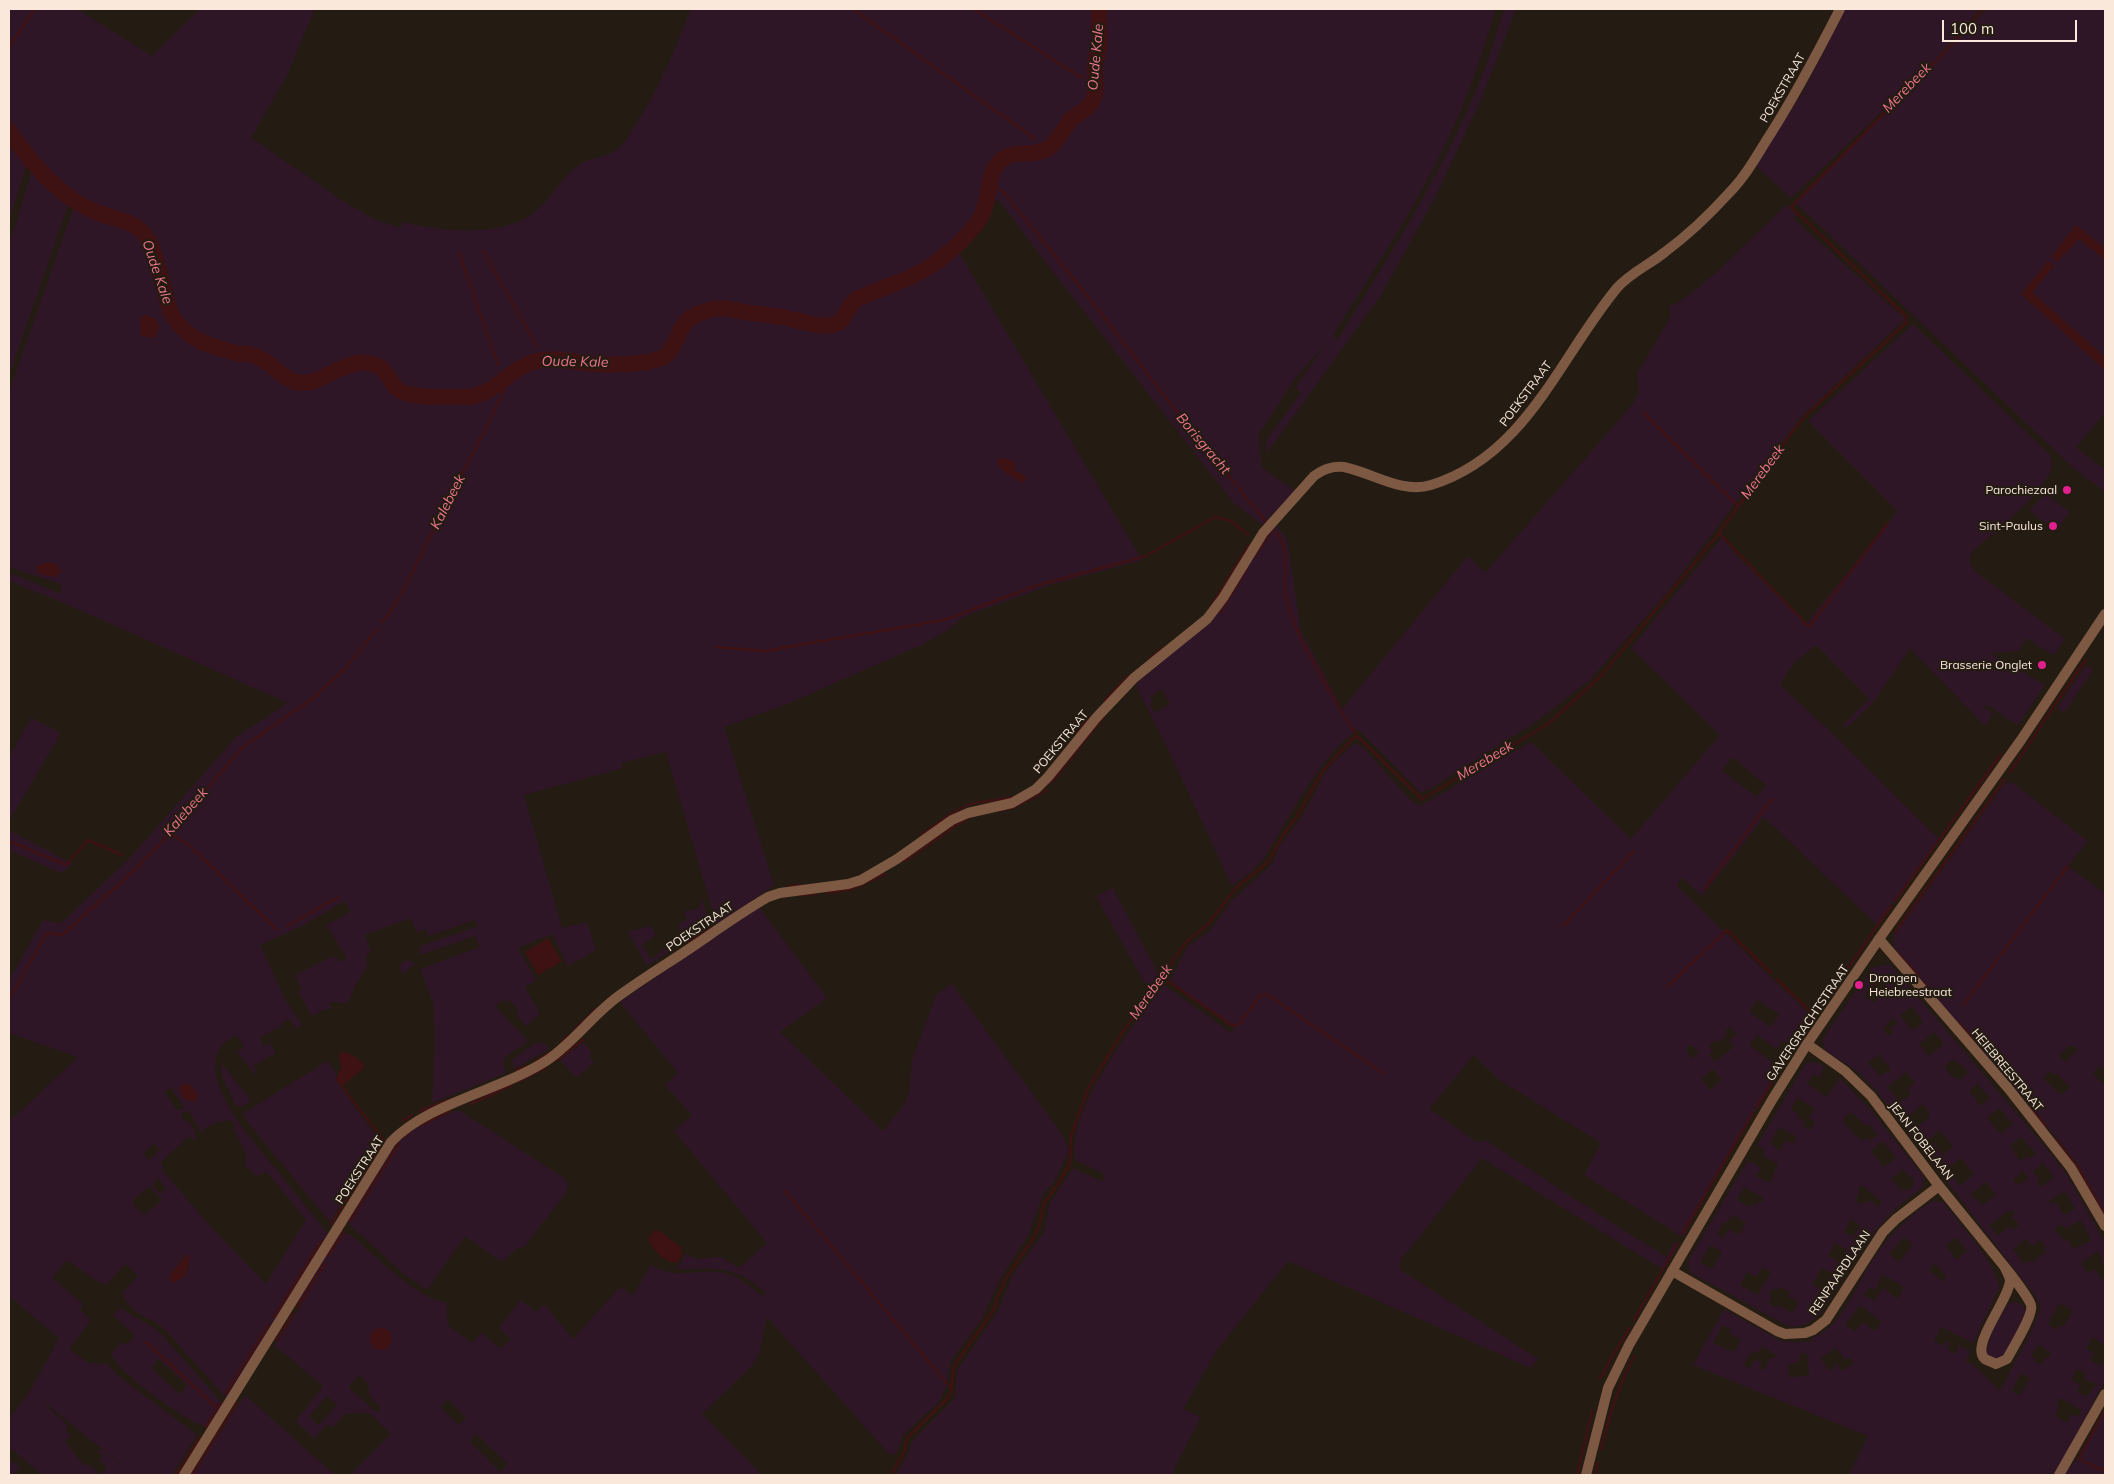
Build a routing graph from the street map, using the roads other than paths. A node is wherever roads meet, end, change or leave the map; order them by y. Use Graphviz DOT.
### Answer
graph roads {
  1 [pos="1840,9"];
  2 [pos="2105,614"];
  3 [pos="1879,938"];
  4 [pos="1807,1044"];
  5 [pos="1939,1186"];
  6 [pos="2105,1226"];
  7 [pos="2004,1266"];
  8 [pos="1672,1271"];
  9 [pos="2105,1394"];
  10 [pos="184,1475"];
  11 [pos="1586,1475"];
  12 [pos="2059,1475"];
  1 -- 10 [label="street, POEKSTRAAT"];
  2 -- 3 [label="street, GAVERGRACHTSTRAAT"];
  3 -- 4 [label="street, GAVERGRACHTSTRAAT"];
  3 -- 6 [label="street, HEIEBREESTRAAT"];
  4 -- 5 [label="street, JEAN FOBELAAN"];
  4 -- 8 [label="street, GAVERGRACHTSTRAAT"];
  5 -- 7 [label="street, JEAN FOBELAAN"];
  5 -- 8 [label="street, RENPAARDLAAN"];
  7 -- 7 [label="street, JEAN FOBELAAN"];
  8 -- 11 [label="street, GAVERGRACHTSTRAAT"];
  9 -- 12 [label="street"];
}
